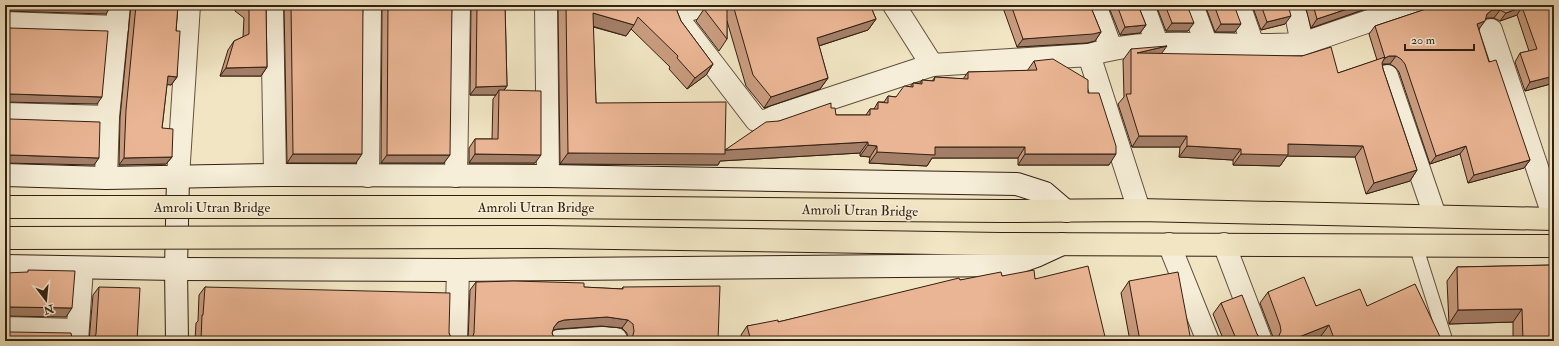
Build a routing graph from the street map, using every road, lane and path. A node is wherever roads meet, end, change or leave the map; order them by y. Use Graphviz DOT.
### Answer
graph roads {
  1 [pos="118,5"];
  2 [pos="189,5"];
  3 [pos="272,5"];
  4 [pos="370,5"];
  5 [pos="459,5"];
  6 [pos="546,5"];
  7 [pos="710,5"];
  8 [pos="894,5"];
  9 [pos="1095,5"];
  10 [pos="1143,5"];
  11 [pos="1192,5"];
  12 [pos="1239,5"];
  13 [pos="1292,5"];
  14 [pos="1416,5"];
  15 [pos="5,23"];
  16 [pos="117,26"];
  17 [pos="1491,30"];
  18 [pos="1157,43"];
  19 [pos="1206,43"];
  20 [pos="1302,44"];
  21 [pos="1253,45"];
  22 [pos="1111,48"];
  23 [pos="1090,55"];
  24 [pos="932,65"];
  25 [pos="1387,76"];
  26 [pos="5,114"];
  27 [pos="108,117"];
  28 [pos="5,175"];
  29 [pos="275,175"];
  30 [pos="368,176"];
  31 [pos="456,176"];
  32 [pos="548,176"];
  33 [pos="178,177"];
  34 [pos="106,178"];
  35 [pos="5,207"];
  36 [pos="1139,210"];
  37 [pos="1066,211"];
  38 [pos="1435,216"];
  39 [pos="1554,218"];
  40 [pos="5,238"];
  41 [pos="1062,244"];
  42 [pos="1169,244"];
  43 [pos="1224,244"];
  44 [pos="1416,246"];
  45 [pos="1554,246"];
  46 [pos="5,266"];
  47 [pos="82,268"];
  48 [pos="176,270"];
  49 [pos="458,270"];
  50 [pos="5,328"];
  51 [pos="77,335"];
  52 [pos="177,341"];
  53 [pos="456,341"];
  54 [pos="559,341"];
  55 [pos="616,341"];
  56 [pos="1208,341"];
  57 [pos="1261,341"];
  58 [pos="1446,341"];
  1 -- 16 [label="street"];
  2 -- 33 [label="street"];
  3 -- 29 [label="street"];
  4 -- 30 [label="street"];
  5 -- 31 [label="street"];
  6 -- 32 [label="street"];
  7 -- 24 [label="street"];
  8 -- 24 [label="street"];
  9 -- 22 [label="street"];
  10 -- 18 [label="street"];
  11 -- 19 [label="street"];
  12 -- 21 [label="street"];
  13 -- 20 [label="street"];
  14 -- 20 [label="street"];
  15 -- 16 [label="street"];
  16 -- 27 [label="street"];
  17 -- 39 [label="street"];
  18 -- 19 [label="street"];
  18 -- 22 [label="street"];
  19 -- 21 [label="street"];
  20 -- 21 [label="street"];
  22 -- 23 [label="street"];
  23 -- 24 [label="street"];
  23 -- 36 [label="street"];
  25 -- 38 [label="street"];
  26 -- 27 [label="street"];
  27 -- 34 [label="street"];
  28 -- 34 [label="street"];
  29 -- 30 [label="street"];
  29 -- 33 [label="street"];
  30 -- 31 [label="street"];
  31 -- 32 [label="street"];
  32 -- 37 [label="street"];
  33 -- 34 [label="street"];
  33 -- 48 [label="street"];
  35 -- 37 [label="main road, Amroli Utran Bridge, bridge"];
  36 -- 37 [label="main road, Amroli Utran Bridge"];
  36 -- 38 [label="main road, Amroli Utran Bridge"];
  38 -- 39 [label="main road, Amroli Utran Bridge"];
  40 -- 41 [label="main road, bridge"];
  41 -- 42 [label="main road"];
  41 -- 49 [label="street"];
  42 -- 43 [label="main road"];
  42 -- 56 [label="street"];
  43 -- 44 [label="main road"];
  43 -- 57 [label="street"];
  44 -- 45 [label="main road"];
  44 -- 58 [label="lane"];
  46 -- 47 [label="street"];
  47 -- 48 [label="street"];
  47 -- 51 [label="street"];
  48 -- 49 [label="street"];
  48 -- 52 [label="street"];
  49 -- 53 [label="street"];
  50 -- 51 [label="street"];
  54 -- 55 [label="street"];
}
